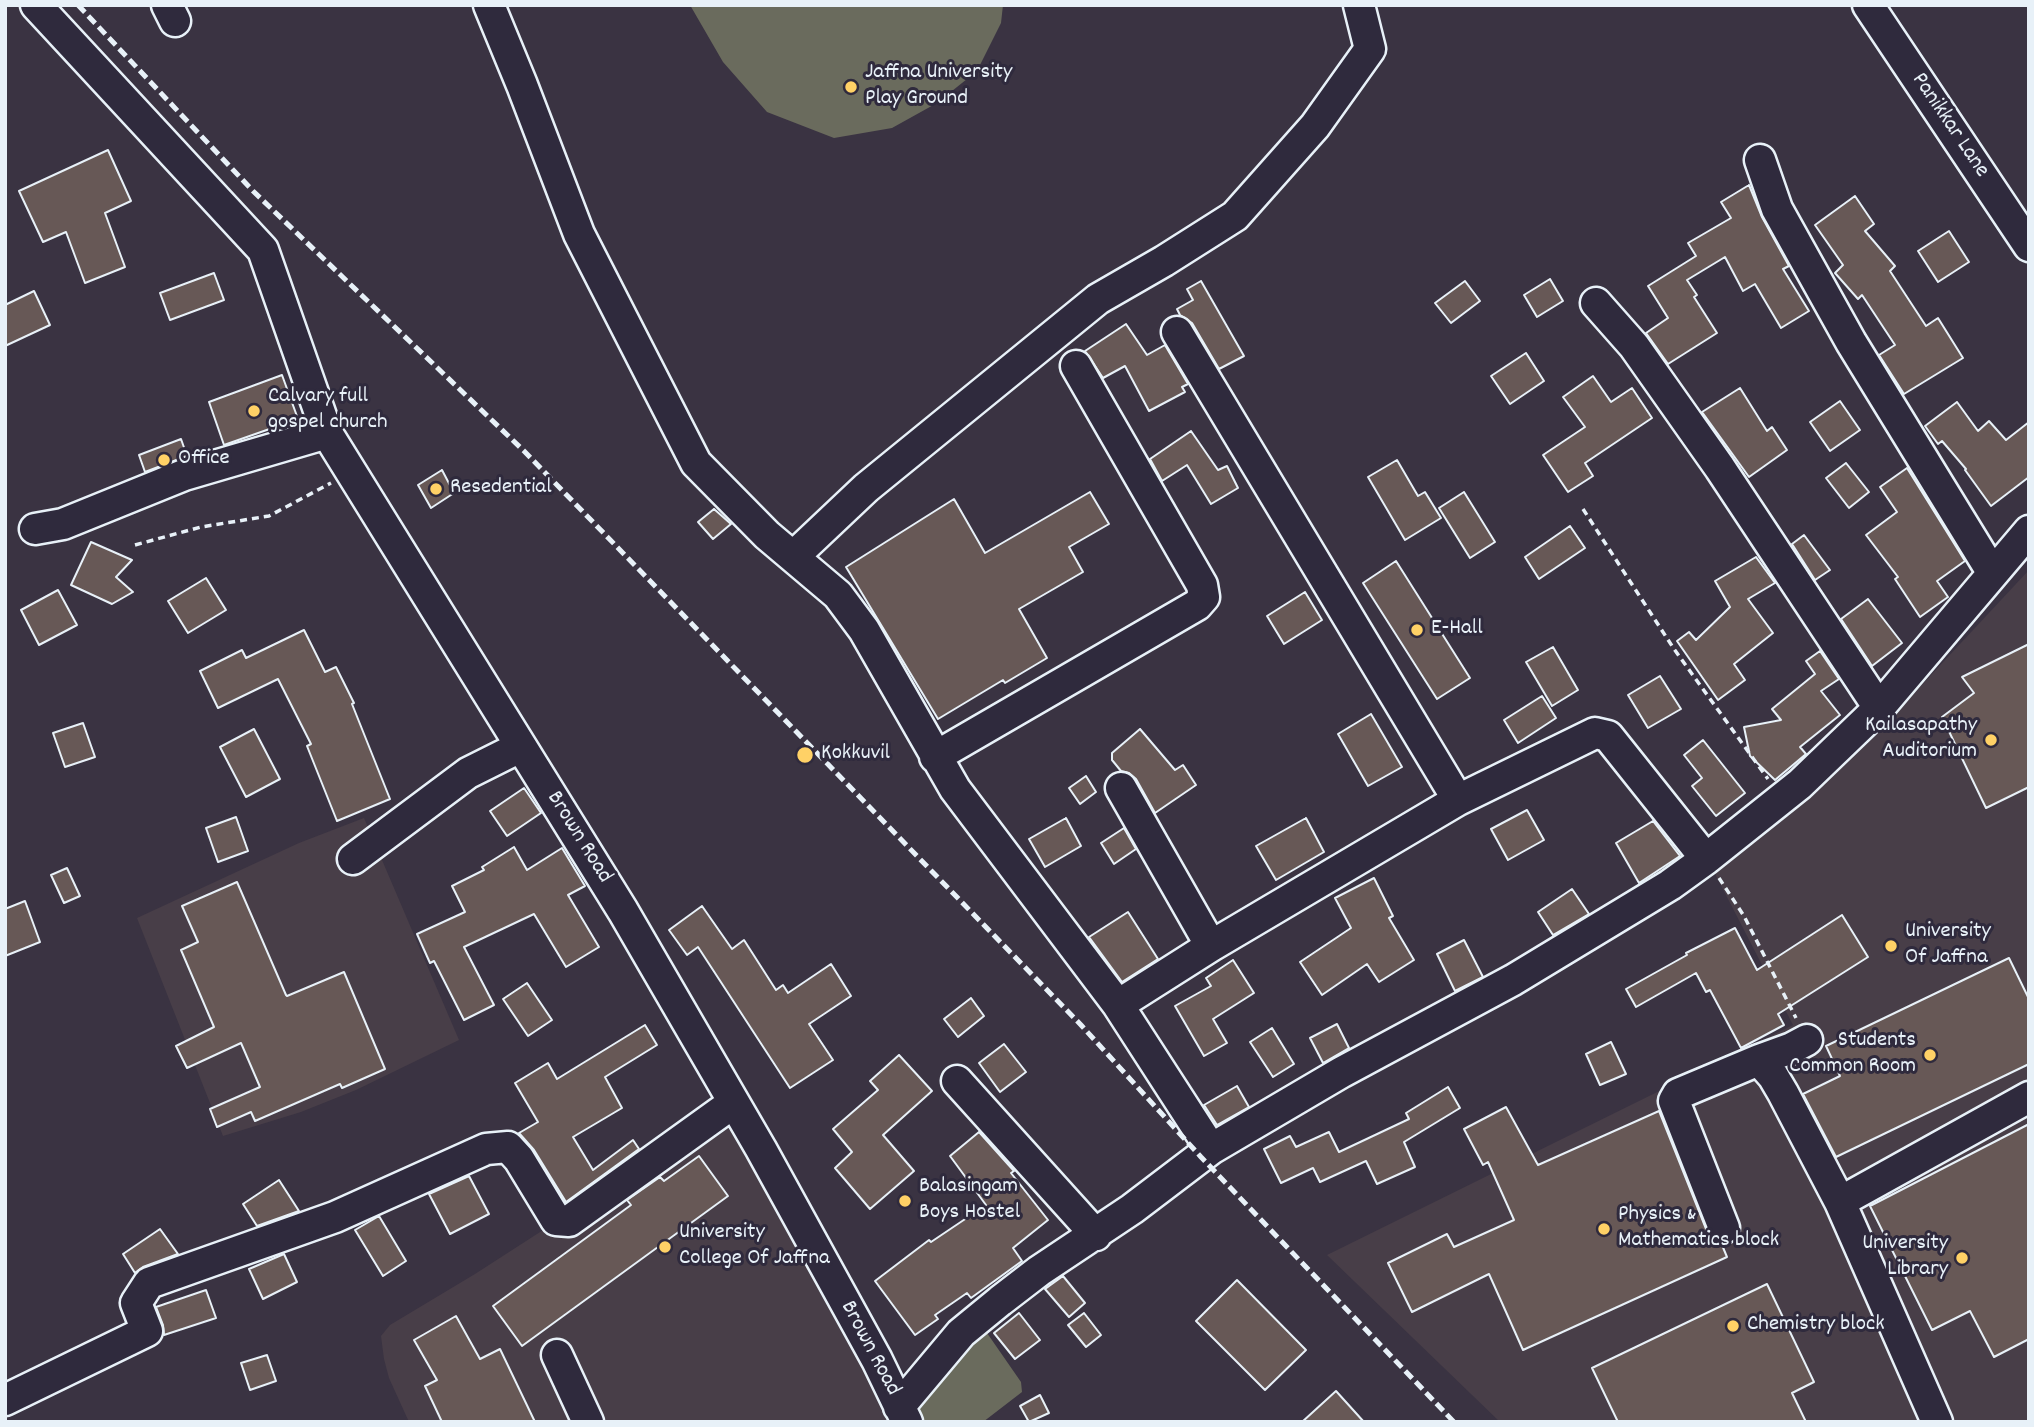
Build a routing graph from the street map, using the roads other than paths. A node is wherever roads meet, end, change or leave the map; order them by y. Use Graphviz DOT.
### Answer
graph roads {
  1 [pos="36,5"];
  2 [pos="489,5"];
  3 [pos="1359,5"];
  4 [pos="1868,5"];
  5 [pos="1760,160"];
  6 [pos="2029,246"];
  7 [pos="1596,303"];
  8 [pos="1177,332"];
  9 [pos="1076,366"];
  10 [pos="327,433"];
  11 [pos="35,528"];
  12 [pos="2029,531"];
  13 [pos="793,557"];
  14 [pos="1993,572"];
  15 [pos="1879,708"];
  16 [pos="520,747"];
  17 [pos="934,757"];
  18 [pos="1121,788"];
  19 [pos="1458,800"];
  20 [pos="353,859"];
  21 [pos="1706,859"];
  22 [pos="1211,946"];
  23 [pos="1118,1005"];
  24 [pos="1807,1040"];
  25 [pos="1759,1060"];
  26 [pos="957,1081"];
  27 [pos="2029,1097"];
  28 [pos="733,1103"];
  29 [pos="1211,1149"];
  30 [pos="1840,1202"];
  31 [pos="1724,1227"];
  32 [pos="1096,1235"];
  33 [pos="556,1355"];
  34 [pos="5,1400"];
  35 [pos="903,1414"];
  36 [pos="588,1422"];
  37 [pos="1937,1422"];
  1 -- 10 [label="street, Brown Road"];
  2 -- 13 [label="street"];
  3 -- 13 [label="street"];
  4 -- 6 [label="street, Panikkar Lane"];
  5 -- 14 [label="street"];
  7 -- 15 [label="street"];
  8 -- 19 [label="street"];
  9 -- 17 [label="street"];
  10 -- 11 [label="street"];
  10 -- 16 [label="street, Brown Road"];
  12 -- 14 [label="street"];
  13 -- 17 [label="street"];
  14 -- 15 [label="street"];
  15 -- 21 [label="street"];
  16 -- 20 [label="street"];
  16 -- 28 [label="street, Brown Road"];
  17 -- 23 [label="street"];
  18 -- 22 [label="street"];
  19 -- 21 [label="street"];
  19 -- 22 [label="street"];
  21 -- 29 [label="street"];
  22 -- 23 [label="street"];
  23 -- 29 [label="street"];
  24 -- 25 [label="street"];
  25 -- 30 [label="street"];
  25 -- 31 [label="street"];
  26 -- 32 [label="street"];
  27 -- 30 [label="street"];
  28 -- 34 [label="street"];
  28 -- 35 [label="street, Brown Road"];
  29 -- 32 [label="street"];
  30 -- 37 [label="street"];
  32 -- 35 [label="street"];
  33 -- 36 [label="street"];
}
